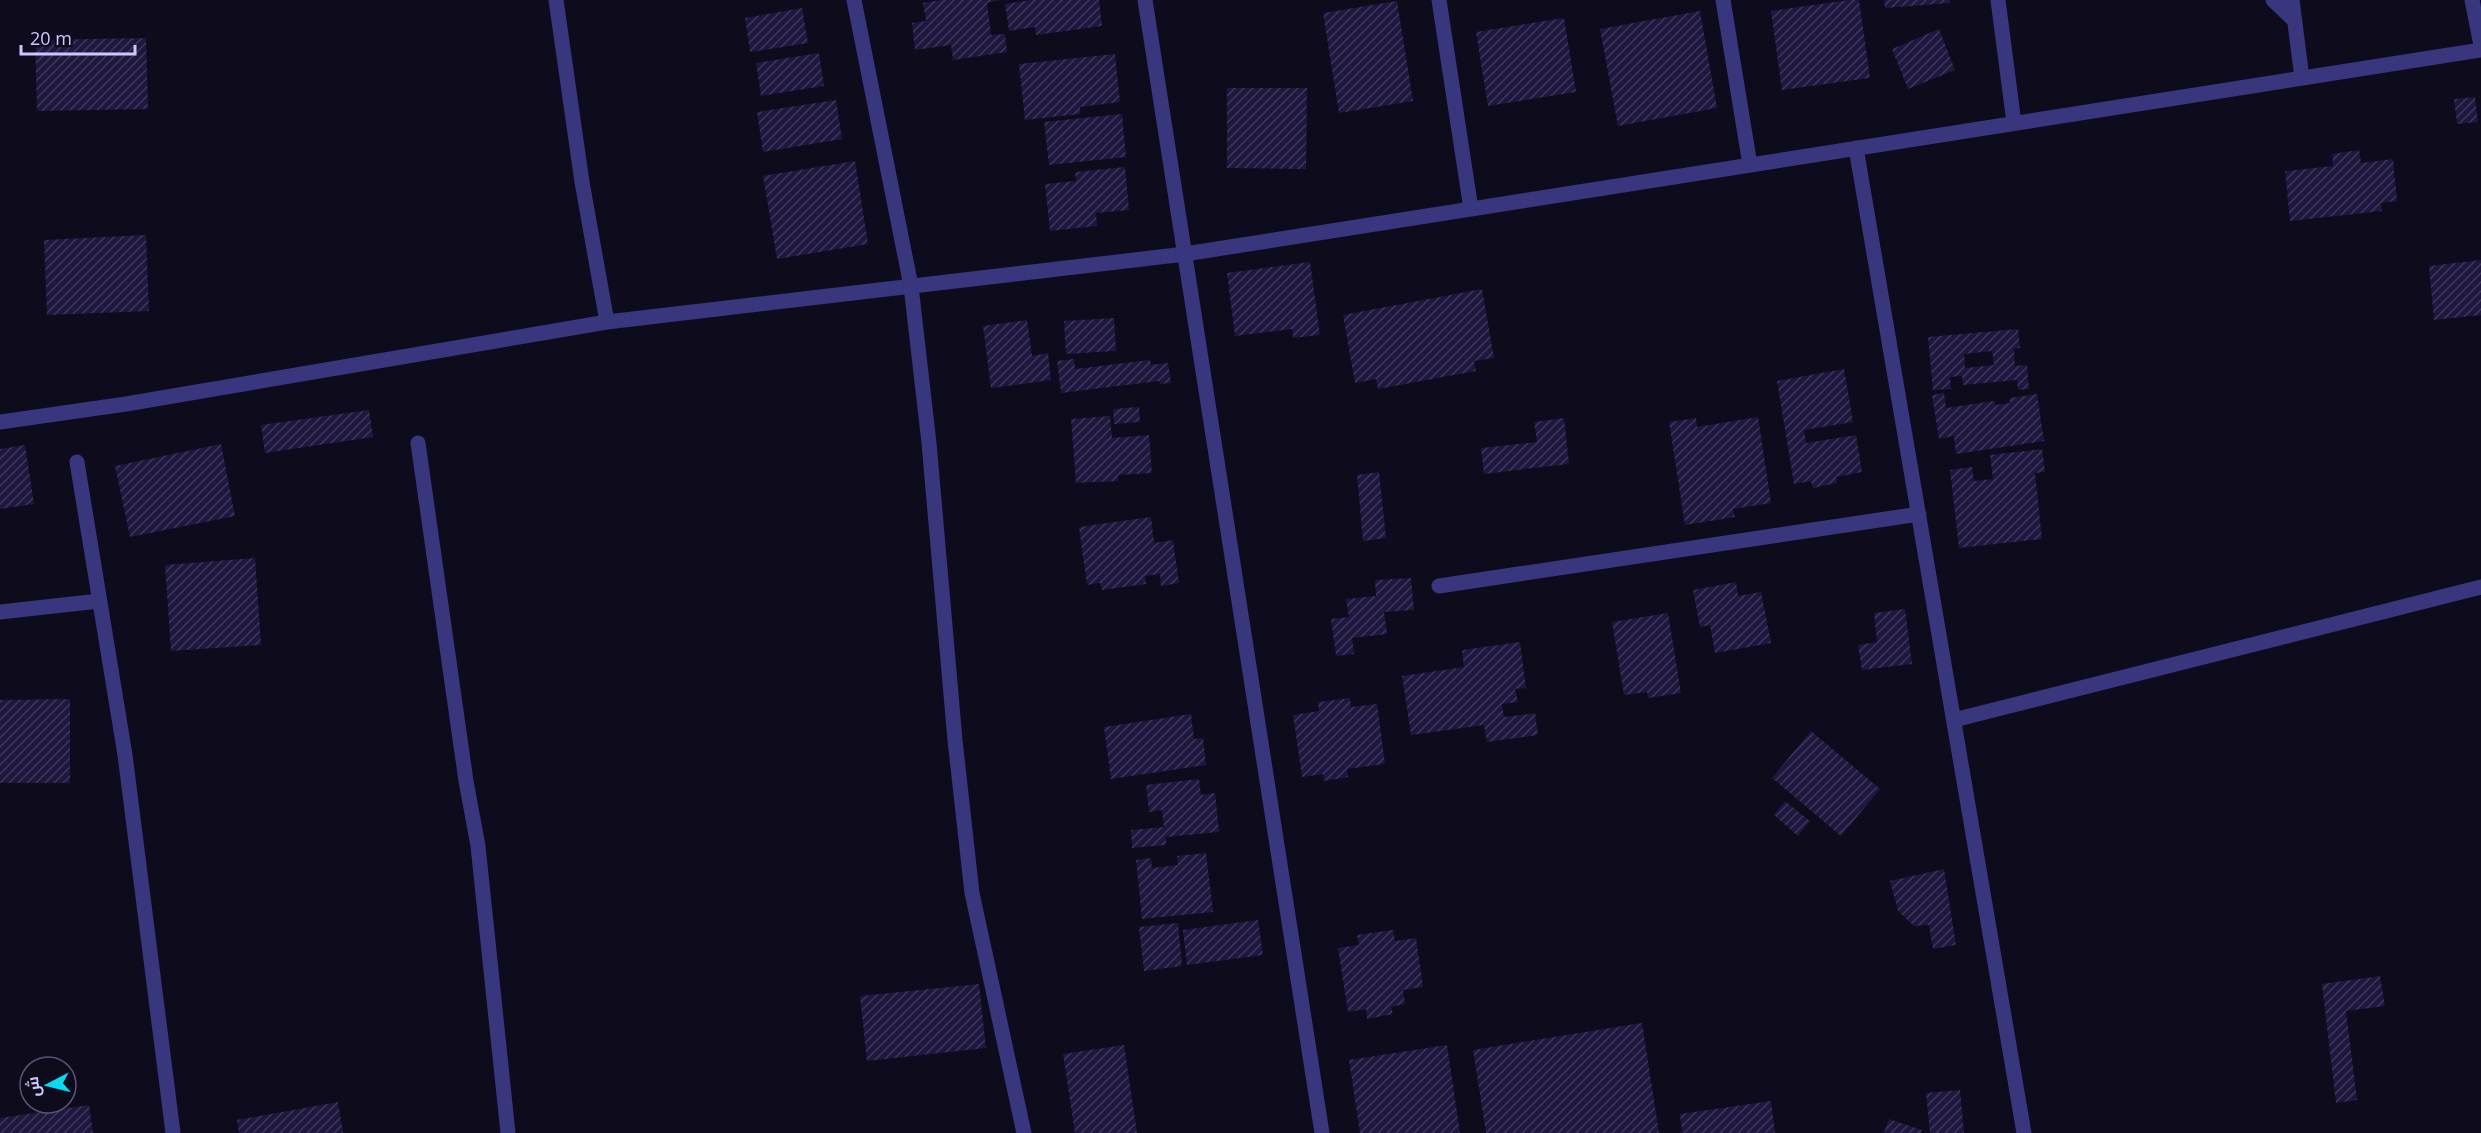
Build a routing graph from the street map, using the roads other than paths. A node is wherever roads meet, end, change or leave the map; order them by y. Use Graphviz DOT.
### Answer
graph roads {
  1 [pos="556,0"];
  2 [pos="854,0"];
  3 [pos="1145,0"];
  4 [pos="1439,0"];
  5 [pos="1723,0"];
  6 [pos="1998,0"];
  7 [pos="2274,0"];
  8 [pos="2292,0"];
  9 [pos="2472,0"];
  10 [pos="2295,21"];
  11 [pos="2481,45"];
  12 [pos="2481,50"];
  13 [pos="2302,78"];
  14 [pos="2014,123"];
  15 [pos="1856,148"];
  16 [pos="1749,165"];
  17 [pos="1471,209"];
  18 [pos="1185,254"];
  19 [pos="911,286"];
  20 [pos="607,322"];
  21 [pos="0,422"];
  22 [pos="418,443"];
  23 [pos="76,462"];
  24 [pos="1918,514"];
  25 [pos="1439,586"];
  26 [pos="2481,586"];
  27 [pos="99,601"];
  28 [pos="0,612"];
  29 [pos="1954,720"];
  30 [pos="173,1133"];
  31 [pos="508,1133"];
  32 [pos="1024,1133"];
  33 [pos="1322,1133"];
  34 [pos="2024,1133"];
  1 -- 20 [label="street"];
  2 -- 19 [label="street"];
  3 -- 18 [label="street"];
  4 -- 17 [label="street"];
  5 -- 16 [label="street"];
  6 -- 14 [label="street"];
  7 -- 10 [label="street"];
  8 -- 10 [label="street"];
  9 -- 11 [label="street"];
  10 -- 13 [label="street"];
  12 -- 13 [label="street"];
  13 -- 14 [label="street"];
  14 -- 15 [label="street"];
  15 -- 16 [label="street"];
  15 -- 24 [label="street"];
  16 -- 17 [label="street"];
  17 -- 18 [label="street"];
  18 -- 19 [label="street"];
  18 -- 33 [label="street"];
  19 -- 20 [label="street"];
  19 -- 32 [label="street"];
  20 -- 21 [label="street"];
  22 -- 31 [label="street"];
  23 -- 27 [label="street"];
  24 -- 25 [label="street"];
  24 -- 29 [label="street"];
  26 -- 29 [label="street"];
  27 -- 28 [label="street"];
  27 -- 30 [label="street"];
  29 -- 34 [label="street"];
}
